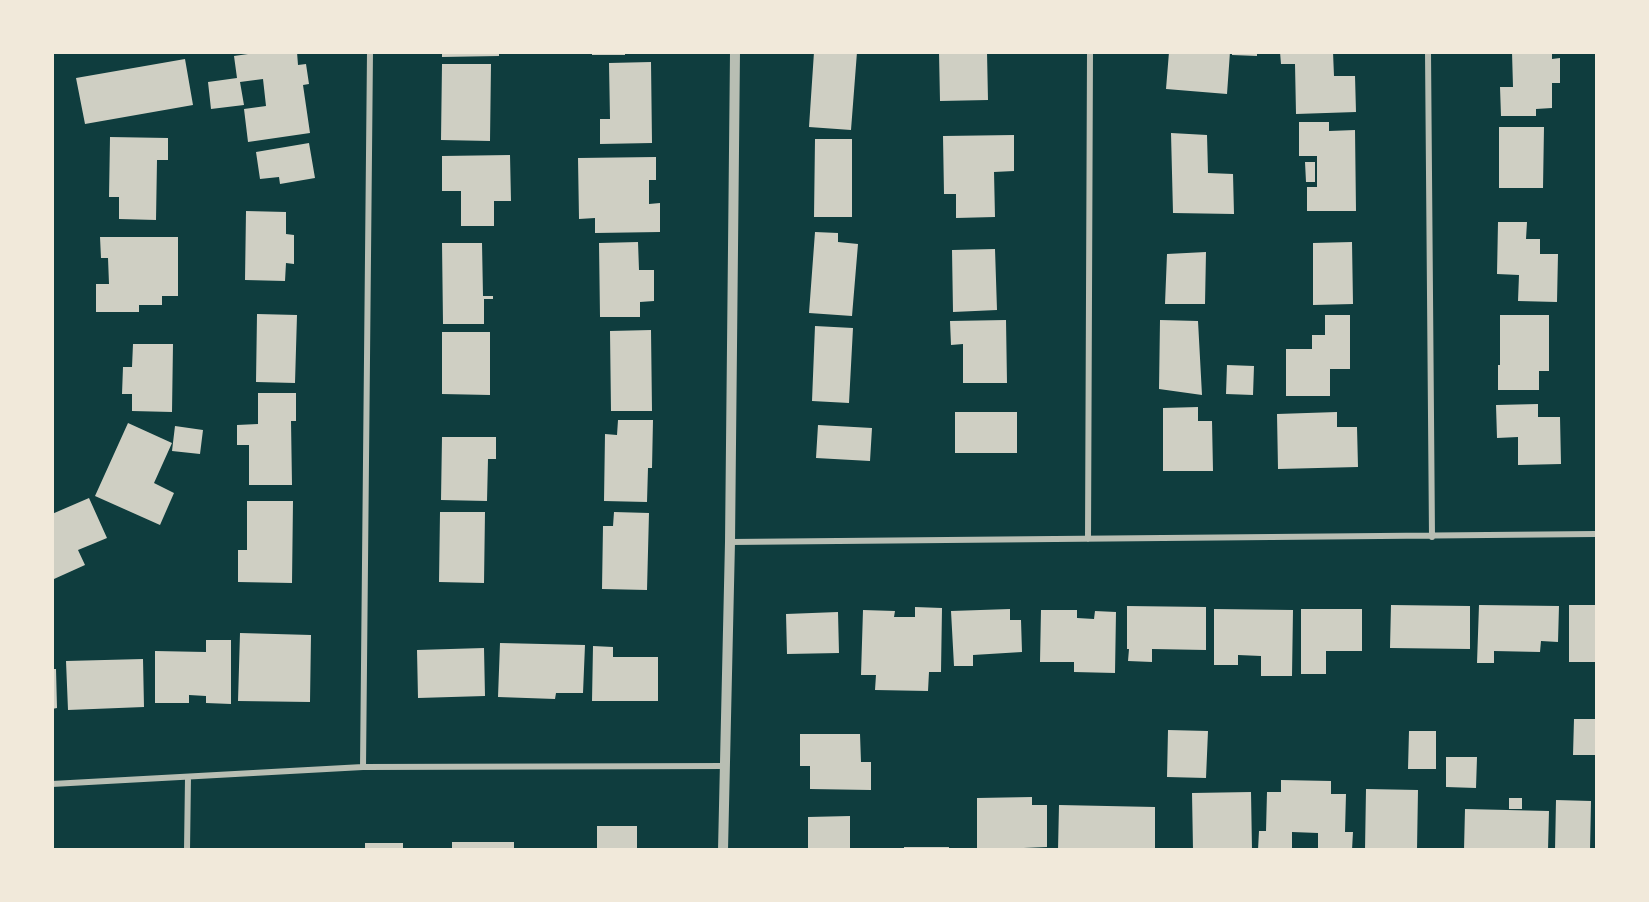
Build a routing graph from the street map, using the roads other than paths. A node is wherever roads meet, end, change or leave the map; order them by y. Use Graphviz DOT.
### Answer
graph roads {
  1 [pos="370,52"];
  2 [pos="735,52"];
  3 [pos="1090,52"];
  4 [pos="1428,52"];
  5 [pos="1596,534"];
  6 [pos="1432,537"];
  7 [pos="1088,539"];
  8 [pos="730,542"];
  9 [pos="727,766"];
  10 [pos="363,767"];
  11 [pos="188,778"];
  12 [pos="52,784"];
  13 [pos="187,849"];
  14 [pos="723,849"];
  1 -- 10 [label="street"];
  2 -- 8 [label="street"];
  3 -- 7 [label="street"];
  4 -- 6 [label="street"];
  5 -- 6 [label="street"];
  6 -- 7 [label="street"];
  7 -- 8 [label="street"];
  8 -- 9 [label="street"];
  9 -- 10 [label="street"];
  9 -- 14 [label="street"];
  10 -- 11 [label="street"];
  11 -- 12 [label="street"];
  11 -- 13 [label="street"];
}
